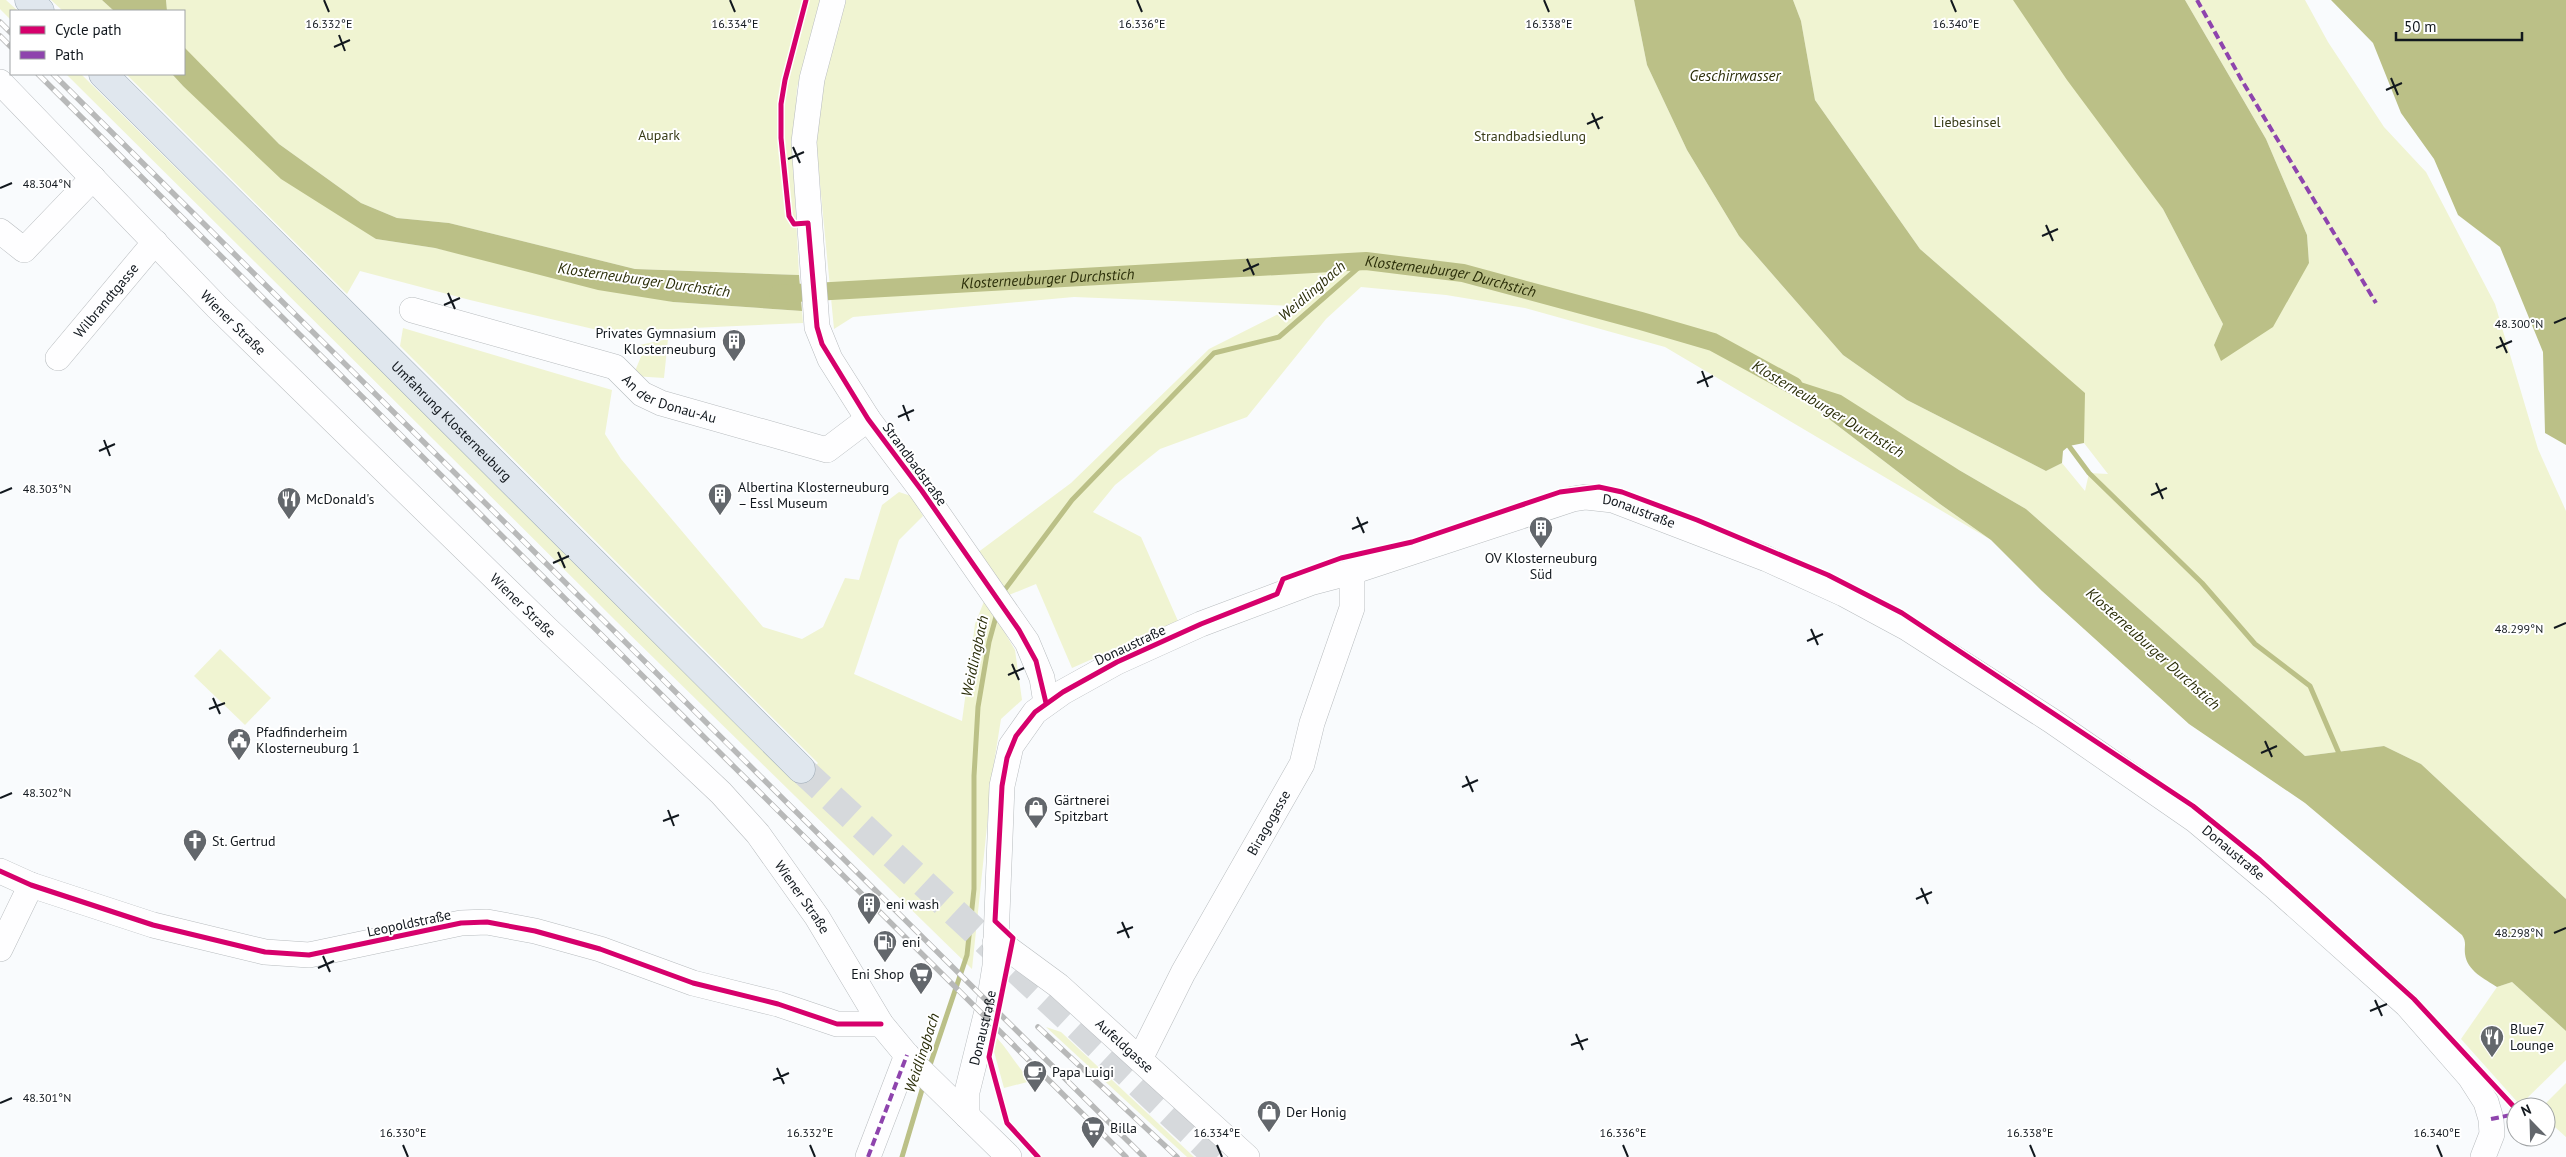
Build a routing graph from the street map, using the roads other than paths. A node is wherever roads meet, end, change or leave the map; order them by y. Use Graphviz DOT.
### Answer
graph roads {
  1 [pos="29,0"];
  2 [pos="833,0"];
  3 [pos="39,10"];
  4 [pos="104,75"];
  5 [pos="0,82"];
  6 [pos="93,178"];
  7 [pos="0,231"];
  8 [pos="155,242"];
  9 [pos="412,310"];
  10 [pos="58,358"];
  11 [pos="868,420"];
  12 [pos="1352,578"];
  13 [pos="1046,703"];
  14 [pos="801,769"];
  15 [pos="0,871"];
  16 [pos="31,885"];
  17 [pos="995,943"];
  18 [pos="0,949"];
  19 [pos="881,1024"];
  20 [pos="1140,1059"];
  21 [pos="911,1060"];
  22 [pos="967,1116"];
  23 [pos="868,1157"];
  24 [pos="1008,1157"];
  25 [pos="1248,1157"];
  26 [pos="2483,1157"];
  1 -- 3 [label="main road"];
  2 -- 11 [label="street, Strandbadstraße"];
  4 -- 14 [label="main road, Umfahrung Klosterneuburg"];
  5 -- 6 [label="street, Wiener Straße"];
  6 -- 7 [label="street"];
  6 -- 8 [label="street, Wiener Straße"];
  8 -- 10 [label="street, Wilbrandtgasse"];
  8 -- 19 [label="street, Wiener Straße"];
  9 -- 11 [label="street, An der Donau-Au"];
  11 -- 13 [label="street, Strandbadstraße"];
  12 -- 13 [label="street, Donaustraße"];
  12 -- 20 [label="street, Biragogasse"];
  12 -- 26 [label="street, Donaustraße"];
  13 -- 17 [label="street, Donaustraße"];
  15 -- 16 [label="street, Leopoldstraße"];
  16 -- 18 [label="street"];
  16 -- 19 [label="street, Leopoldstraße"];
  17 -- 20 [label="street, Aufeldgasse"];
  17 -- 22 [label="street, Donaustraße"];
  19 -- 21 [label="street, Wiener Straße"];
  20 -- 25 [label="street, Aufeldgasse"];
  21 -- 22 [label="street, Wiener Straße"];
  21 -- 23 [label="street"];
  22 -- 24 [label="street, Wiener Straße"];
}
